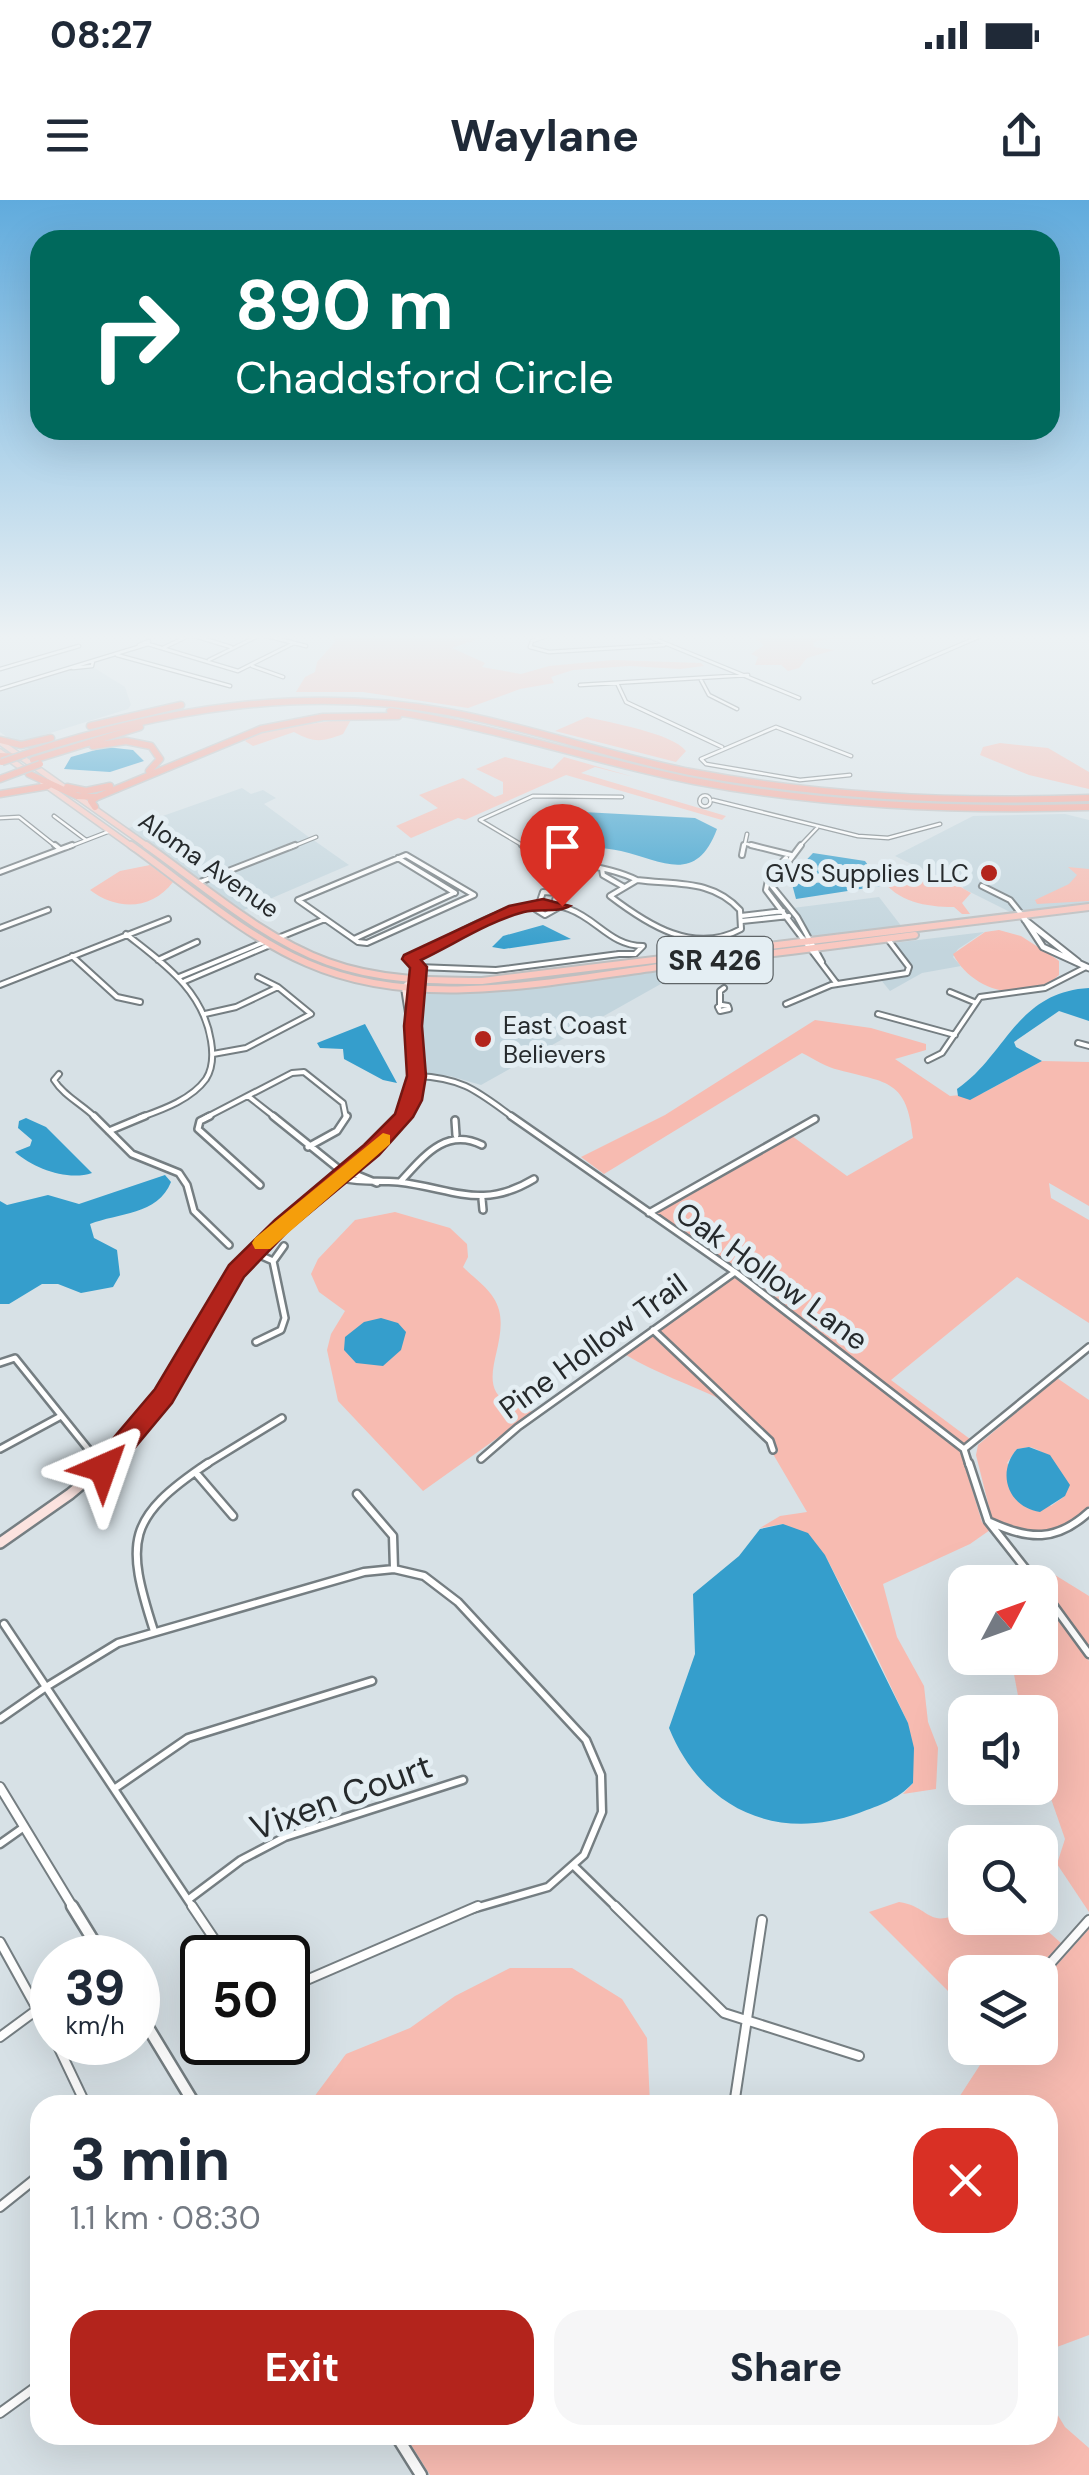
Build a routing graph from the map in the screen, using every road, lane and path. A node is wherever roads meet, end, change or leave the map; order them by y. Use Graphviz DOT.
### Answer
graph roads {
  1 [pos="1,741"];
  2 [pos="38,741"];
  3 [pos="46,741"];
  4 [pos="70,741"];
  5 [pos="87,741"];
  6 [pos="117,741"];
  7 [pos="120,741"];
  8 [pos="228,741"];
  9 [pos="532,741"];
  10 [pos="533,741"];
  11 [pos="563,741"];
  12 [pos="709,741"];
  13 [pos="741,741"];
  14 [pos="813,741"];
  15 [pos="536,742"];
  16 [pos="724,748"];
  17 [pos="851,756"];
  18 [pos="10,759"];
  19 [pos="36,762"];
  20 [pos="29,774"];
  21 [pos="0,775"];
  22 [pos="850,775"];
  23 [pos="48,786"];
  24 [pos="67,787"];
  25 [pos="606,792"];
  26 [pos="0,794"];
  27 [pos="97,797"];
  28 [pos="622,797"];
  29 [pos="600,798"];
  30 [pos="1089,798"];
  31 [pos="83,799"];
  32 [pos="713,800"];
  33 [pos="95,807"];
  34 [pos="1089,807"];
  35 [pos="54,816"];
  36 [pos="0,818"];
  37 [pos="940,824"];
  38 [pos="112,830"];
  39 [pos="811,831"];
  40 [pos="747,834"];
  41 [pos="316,836"];
  42 [pos="86,840"];
  43 [pos="747,844"];
  44 [pos="60,850"];
  45 [pos="159,853"];
  46 [pos="742,855"];
  47 [pos="790,856"];
  48 [pos="398,858"];
  49 [pos="602,870"];
  50 [pos="0,872"];
  51 [pos="442,873"];
  52 [pos="430,878"];
  53 [pos="183,879"];
  54 [pos="637,880"];
  55 [pos="200,882"];
  56 [pos="982,886"];
  57 [pos="624,887"];
  58 [pos="454,893"];
  59 [pos="465,900"];
  60 [pos="539,904"];
  61 [pos="554,904"];
  62 [pos="529,906"];
  63 [pos="562,906"];
  64 [pos="48,910"];
  65 [pos="1089,910"];
  66 [pos="793,912"];
  67 [pos="785,914"];
  68 [pos="1023,917"];
  69 [pos="742,918"];
  70 [pos="168,919"];
  71 [pos="326,919"];
  72 [pos="0,928"];
  73 [pos="256,932"];
  74 [pos="126,934"];
  75 [pos="887,938"];
  76 [pos="354,939"];
  77 [pos="273,941"];
  78 [pos="197,942"];
  79 [pos="811,945"];
  80 [pos="290,946"];
  81 [pos="625,946"];
  82 [pos="618,954"];
  83 [pos="72,956"];
  84 [pos="158,960"];
  85 [pos="418,967"];
  86 [pos="598,968"];
  87 [pos="1087,968"];
  88 [pos="179,976"];
  89 [pos="258,977"];
  90 [pos="579,978"];
  91 [pos="185,981"];
  92 [pos="837,984"];
  93 [pos="0,985"];
  94 [pos="411,985"];
  95 [pos="278,987"];
  96 [pos="950,992"];
  97 [pos="719,996"];
  98 [pos="727,996"];
  99 [pos="140,1002"];
  100 [pos="974,1002"];
  101 [pos="786,1004"];
  102 [pos="205,1014"];
  103 [pos="878,1014"];
  104 [pos="954,1035"];
  105 [pos="1078,1043"];
  106 [pos="1089,1046"];
  107 [pos="213,1054"];
  108 [pos="928,1060"];
  109 [pos="59,1074"];
  110 [pos="417,1076"];
  111 [pos="248,1096"];
  112 [pos="814,1119"];
  113 [pos="456,1120"];
  114 [pos="108,1131"];
  115 [pos="456,1135"];
  116 [pos="482,1144"];
  117 [pos="308,1146"];
  118 [pos="344,1174"];
  119 [pos="534,1179"];
  120 [pos="401,1181"];
  121 [pos="260,1185"];
  122 [pos="482,1200"];
  123 [pos="482,1210"];
  124 [pos="648,1214"];
  125 [pos="229,1245"];
  126 [pos="284,1246"];
  127 [pos="253,1252"];
  128 [pos="273,1261"];
  129 [pos="735,1272"];
  130 [pos="653,1330"];
  131 [pos="256,1342"];
  132 [pos="1089,1347"];
  133 [pos="0,1362"];
  134 [pos="61,1416"];
  135 [pos="282,1418"];
  136 [pos="0,1449"];
  137 [pos="964,1449"];
  138 [pos="773,1450"];
  139 [pos="480,1460"];
  140 [pos="103,1468"];
  141 [pos="196,1473"];
  142 [pos="356,1494"];
  143 [pos="1089,1512"];
  144 [pos="233,1516"];
  145 [pos="988,1521"];
  146 [pos="0,1543"];
  147 [pos="1022,1565"];
  148 [pos="394,1569"];
  149 [pos="1058,1612"];
  150 [pos="4,1624"];
  151 [pos="154,1631"];
  152 [pos="1089,1654"];
  153 [pos="372,1681"];
  154 [pos="46,1687"];
  155 [pos="0,1719"];
  156 [pos="463,1780"];
  157 [pos="0,1787"];
  158 [pos="114,1789"];
  159 [pos="24,1828"];
  160 [pos="0,1844"];
  161 [pos="575,1867"];
  162 [pos="189,1899"];
  163 [pos="762,1920"];
  164 [pos="1089,1920"];
  165 [pos="90,1935"];
  166 [pos="212,1935"];
  167 [pos="0,1942"];
  168 [pos="1058,1955"];
  169 [pos="310,1978"];
  170 [pos="30,1995"];
  171 [pos="30,2015"];
  172 [pos="747,2022"];
  173 [pos="0,2037"];
  174 [pos="160,2047"];
  175 [pos="859,2056"];
  176 [pos="67,2065"];
  177 [pos="81,2095"];
  178 [pos="189,2095"];
  179 [pos="736,2095"];
  180 [pos="30,2183"];
  181 [pos="0,2207"];
  182 [pos="30,2391"];
  183 [pos="0,2413"];
  184 [pos="402,2445"];
  185 [pos="420,2475"];
  1 -- 2 [label="highway"];
  3 -- 18 [label="highway"];
  4 -- 18 [label="highway"];
  5 -- 19 [label="highway"];
  6 -- 19 [label="highway"];
  7 -- 24 [label="highway"];
  8 -- 27 [label="highway"];
  9 -- 15 [label="highway"];
  10 -- 15 [label="highway"];
  11 -- 30 [label="highway"];
  12 -- 16 [label="street"];
  13 -- 16 [label="street"];
  14 -- 17 [label="street"];
  15 -- 34 [label="highway"];
  16 -- 22 [label="street"];
  18 -- 19 [label="highway, bridge"];
  18 -- 20 [label="main road, Aloma Avenue / SR 426"];
  18 -- 21 [label="highway"];
  18 -- 24 [label="main road, Aloma Avenue / SR 426"];
  20 -- 23 [label="main road, Aloma Avenue / SR 426"];
  20 -- 31 [label="highway"];
  23 -- 26 [label="highway"];
  23 -- 38 [label="main road, Aloma Avenue / SR 426"];
  24 -- 31 [label="main road, Aloma Avenue / SR 426"];
  25 -- 29 [label="street"];
  27 -- 31 [label="highway"];
  27 -- 33 [label="highway"];
  28 -- 29 [label="street"];
  29 -- 49 [label="street"];
  31 -- 33 [label="main road, Aloma Avenue / SR 426"];
  32 -- 39 [label="street"];
  33 -- 45 [label="main road, Aloma Avenue / SR 426"];
  35 -- 42 [label="street"];
  36 -- 44 [label="street"];
  37 -- 39 [label="street"];
  38 -- 42 [label="street"];
  38 -- 45 [label="main road"];
  38 -- 53 [label="main road, Aloma Avenue / SR 426"];
  39 -- 47 [label="street"];
  40 -- 43 [label="street"];
  41 -- 55 [label="street"];
  42 -- 44 [label="street"];
  43 -- 46 [label="street"];
  43 -- 47 [label="street"];
  44 -- 50 [label="street"];
  45 -- 55 [label="main road, Aloma Avenue / SR 426"];
  47 -- 66 [label="street"];
  47 -- 67 [label="street"];
  48 -- 51 [label="street"];
  48 -- 52 [label="street"];
  48 -- 71 [label="street"];
  49 -- 54 [label="street"];
  49 -- 57 [label="street"];
  51 -- 52 [label="street"];
  51 -- 59 [label="street"];
  52 -- 58 [label="street"];
  53 -- 55 [label="main road"];
  53 -- 73 [label="main road, Aloma Avenue / SR 426"];
  54 -- 57 [label="street"];
  54 -- 69 [label="street"];
  55 -- 77 [label="main road, Aloma Avenue / SR 426"];
  56 -- 68 [label="street"];
  57 -- 69 [label="street"];
  58 -- 59 [label="street"];
  58 -- 76 [label="street"];
  59 -- 76 [label="street"];
  60 -- 61 [label="street"];
  60 -- 61 [label="street"];
  60 -- 62 [label="street"];
  61 -- 63 [label="street"];
  62 -- 63 [label="street"];
  62 -- 85 [label="street"];
  63 -- 81 [label="street"];
  64 -- 72 [label="street"];
  65 -- 68 [label="main road, SR 426"];
  66 -- 67 [label="street"];
  66 -- 79 [label="street"];
  67 -- 69 [label="street"];
  67 -- 79 [label="street"];
  68 -- 75 [label="main road, SR 426"];
  68 -- 79 [label="main road, SR 426"];
  68 -- 87 [label="street"];
  70 -- 74 [label="street"];
  71 -- 76 [label="street"];
  71 -- 77 [label="street"];
  73 -- 77 [label="main road, Aloma Avenue / SR 426"];
  74 -- 83 [label="street"];
  74 -- 84 [label="street"];
  75 -- 79 [label="main road, SR 426"];
  75 -- 92 [label="street"];
  77 -- 80 [label="main road"];
  77 -- 88 [label="street"];
  77 -- 91 [label="street"];
  77 -- 94 [label="main road, Aloma Avenue / SR 426"];
  78 -- 84 [label="street"];
  79 -- 86 [label="main road, SR 426"];
  79 -- 90 [label="main road, SR 426"];
  79 -- 92 [label="street"];
  80 -- 94 [label="main road, Aloma Avenue / SR 426"];
  81 -- 82 [label="street"];
  81 -- 82 [label="street"];
  82 -- 85 [label="street"];
  83 -- 93 [label="street"];
  83 -- 99 [label="street"];
  84 -- 88 [label="street"];
  85 -- 94 [label="street"];
  86 -- 90 [label="main road"];
  86 -- 94 [label="main road, SR 426"];
  87 -- 100 [label="street"];
  88 -- 91 [label="street"];
  89 -- 95 [label="street"];
  90 -- 94 [label="main road, SR 426"];
  91 -- 102 [label="street"];
  92 -- 101 [label="street"];
  94 -- 110 [label="main road"];
  95 -- 102 [label="street"];
  95 -- 107 [label="street"];
  96 -- 100 [label="street"];
  97 -- 98 [label="street"];
  97 -- 98 [label="street"];
  97 -- 98 [label="street"];
  100 -- 104 [label="street"];
  102 -- 107 [label="street"];
  103 -- 104 [label="street"];
  104 -- 108 [label="street"];
  105 -- 106 [label="street"];
  107 -- 114 [label="street"];
  109 -- 114 [label="street"];
  110 -- 118 [label="main road"];
  110 -- 124 [label="street, Oak Hollow Lane"];
  111 -- 117 [label="street"];
  111 -- 117 [label="street"];
  111 -- 121 [label="street"];
  112 -- 124 [label="street"];
  113 -- 115 [label="street"];
  114 -- 125 [label="street"];
  115 -- 116 [label="street"];
  115 -- 120 [label="street"];
  117 -- 118 [label="street"];
  118 -- 120 [label="street"];
  118 -- 127 [label="main road"];
  119 -- 122 [label="street"];
  120 -- 122 [label="street"];
  122 -- 123 [label="street"];
  124 -- 129 [label="street, Oak Hollow Lane"];
  126 -- 128 [label="street"];
  127 -- 128 [label="street"];
  127 -- 140 [label="main road"];
  128 -- 131 [label="street"];
  129 -- 130 [label="street, Pine Hollow Trail"];
  129 -- 137 [label="street, Oak Hollow Lane"];
  130 -- 138 [label="street"];
  130 -- 139 [label="street, Pine Hollow Trail"];
  132 -- 137 [label="street"];
  133 -- 134 [label="street"];
  134 -- 136 [label="street"];
  134 -- 140 [label="street"];
  135 -- 141 [label="street"];
  137 -- 145 [label="street"];
  140 -- 146 [label="main road"];
  141 -- 144 [label="street"];
  141 -- 151 [label="street"];
  142 -- 148 [label="street"];
  143 -- 145 [label="street"];
  145 -- 147 [label="street"];
  148 -- 151 [label="street"];
  148 -- 161 [label="street"];
  149 -- 152 [label="street"];
  150 -- 154 [label="street"];
  151 -- 154 [label="street"];
  153 -- 158 [label="street"];
  154 -- 155 [label="street"];
  154 -- 158 [label="street"];
  156 -- 162 [label="street, Vixen Court"];
  157 -- 159 [label="street"];
  158 -- 162 [label="street"];
  159 -- 160 [label="street"];
  159 -- 165 [label="street"];
  161 -- 169 [label="street"];
  161 -- 172 [label="street"];
  162 -- 166 [label="street"];
  163 -- 172 [label="street"];
  164 -- 168 [label="street"];
  167 -- 170 [label="street"];
  171 -- 173 [label="street"];
  172 -- 175 [label="street"];
  172 -- 179 [label="street"];
  174 -- 178 [label="street"];
  176 -- 177 [label="street"];
  180 -- 181 [label="street"];
  182 -- 183 [label="street"];
  184 -- 185 [label="street"];
}
